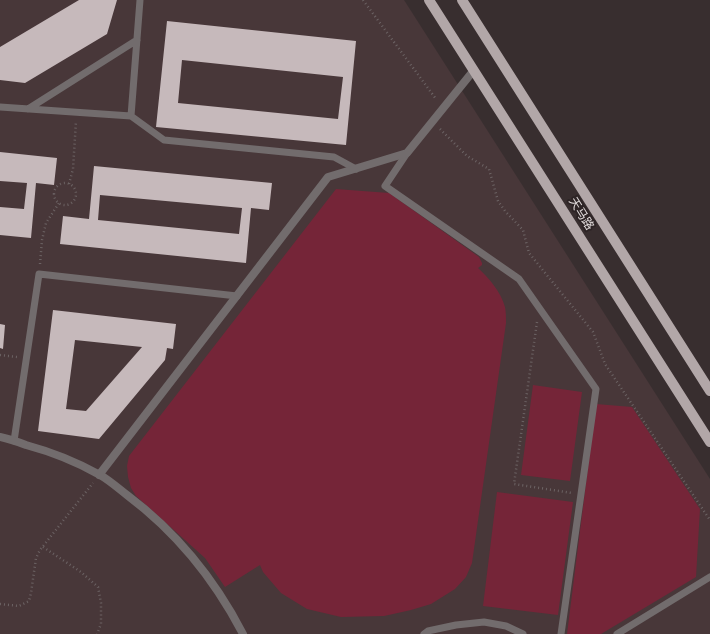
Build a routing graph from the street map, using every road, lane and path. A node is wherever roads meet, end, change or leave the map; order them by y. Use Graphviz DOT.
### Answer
graph roads {
  1 [pos="140,0"];
  2 [pos="363,0"];
  3 [pos="429,0"];
  4 [pos="462,0"];
  5 [pos="137,40"];
  6 [pos="474,70"];
  7 [pos="0,107"];
  8 [pos="443,108"];
  9 [pos="28,109"];
  10 [pos="76,112"];
  11 [pos="131,116"];
  12 [pos="433,121"];
  13 [pos="408,153"];
  14 [pos="356,169"];
  15 [pos="69,184"];
  16 [pos="59,203"];
  17 [pos="39,274"];
  18 [pos="237,296"];
  19 [pos="539,308"];
  20 [pos="0,355"];
  21 [pos="26,358"];
  22 [pos="710,391"];
  23 [pos="0,437"];
  24 [pos="14,441"];
  25 [pos="710,442"];
  26 [pos="99,475"];
  27 [pos="581,495"];
  28 [pos="710,520"];
  29 [pos="43,547"];
  30 [pos="710,577"];
  31 [pos="0,604"];
  32 [pos="97,634"];
  33 [pos="242,634"];
  34 [pos="424,634"];
  35 [pos="523,634"];
  36 [pos="561,634"];
  37 [pos="617,634"];
  1 -- 5 [label="lane"];
  2 -- 8 [label="path"];
  3 -- 6 [label="main road, 天马路"];
  4 -- 22 [label="main road, 天马路"];
  5 -- 9 [label="lane"];
  5 -- 11 [label="lane"];
  6 -- 8 [label="street"];
  6 -- 25 [label="main road, 天马路"];
  7 -- 9 [label="lane"];
  8 -- 12 [label="street"];
  9 -- 10 [label="lane"];
  10 -- 11 [label="lane"];
  10 -- 15 [label="path"];
  11 -- 14 [label="lane"];
  12 -- 13 [label="street"];
  12 -- 28 [label="path"];
  13 -- 14 [label="street"];
  13 -- 19 [label="lane"];
  14 -- 18 [label="street"];
  15 -- 16 [label="path"];
  15 -- 16 [label="path"];
  16 -- 17 [label="path"];
  17 -- 18 [label="lane"];
  17 -- 21 [label="lane"];
  18 -- 26 [label="street"];
  19 -- 27 [label="lane"];
  19 -- 27 [label="path"];
  20 -- 21 [label="path"];
  21 -- 24 [label="lane"];
  23 -- 24 [label="street"];
  24 -- 26 [label="street"];
  26 -- 29 [label="path"];
  26 -- 33 [label="street"];
  27 -- 36 [label="lane"];
  29 -- 31 [label="path"];
  29 -- 32 [label="path"];
  30 -- 37 [label="lane"];
  34 -- 35 [label="lane"];
}
